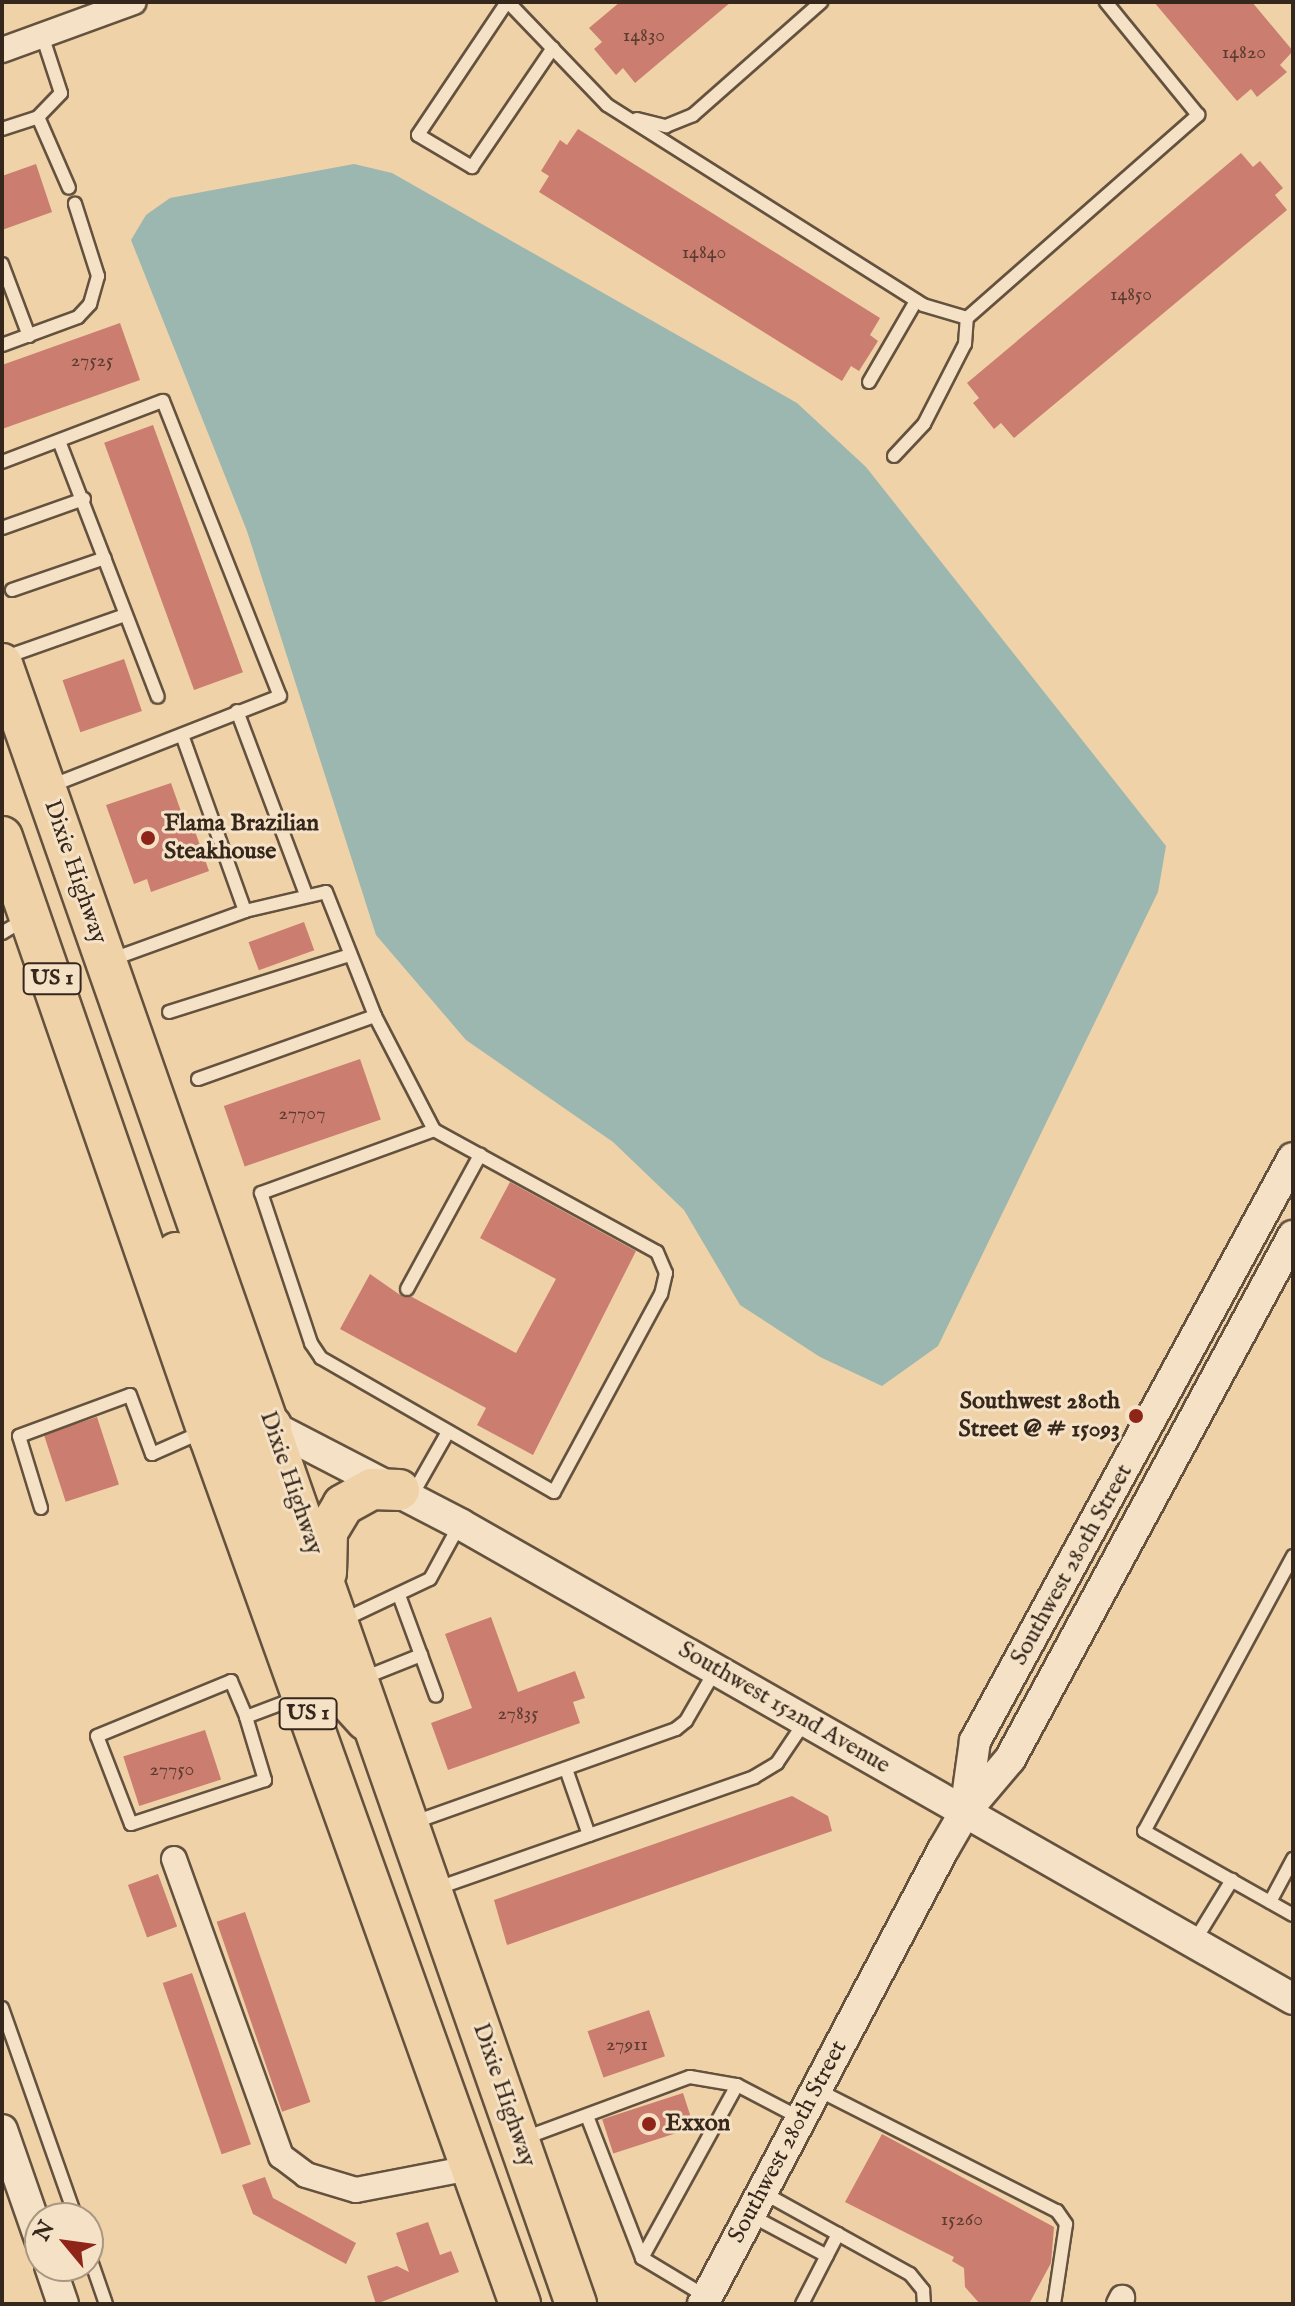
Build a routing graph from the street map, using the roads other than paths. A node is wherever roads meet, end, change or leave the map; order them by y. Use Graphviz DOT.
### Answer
graph roads {
  1 [pos="85,2"];
  2 [pos="134,2"];
  3 [pos="508,2"];
  4 [pos="821,2"];
  5 [pos="1106,2"];
  6 [pos="74,24"];
  7 [pos="42,35"];
  8 [pos="553,48"];
  9 [pos="2,50"];
  10 [pos="38,117"];
  11 [pos="626,117"];
  12 [pos="2,129"];
  13 [pos="64,190"];
  14 [pos="70,206"];
  15 [pos="2,264"];
  16 [pos="916,301"];
  17 [pos="967,318"];
  18 [pos="29,336"];
  19 [pos="2,345"];
  20 [pos="869,382"];
  21 [pos="59,441"];
  22 [pos="894,456"];
  23 [pos="2,462"];
  24 [pos="84,499"];
  25 [pos="2,528"];
  26 [pos="105,558"];
  27 [pos="12,590"];
  28 [pos="125,615"];
  29 [pos="2,661"];
  30 [pos="158,697"];
  31 [pos="237,711"];
  32 [pos="182,735"];
  33 [pos="45,787"];
  34 [pos="2,837"];
  35 [pos="306,895"];
  36 [pos="245,911"];
  37 [pos="16,925"];
  38 [pos="350,955"];
  39 [pos="107,961"];
  40 [pos="169,1012"];
  41 [pos="375,1016"];
  42 [pos="198,1079"];
  43 [pos="103,1121"];
  44 [pos="434,1130"];
  45 [pos="480,1155"];
  46 [pos="1293,1158"];
  47 [pos="1285,1190"];
  48 [pos="1293,1236"];
  49 [pos="407,1289"];
  50 [pos="1166,1389"];
  51 [pos="1200,1409"];
  52 [pos="271,1426"];
  53 [pos="448,1432"];
  54 [pos="208,1434"];
  55 [pos="405,1494"];
  56 [pos="41,1508"];
  57 [pos="460,1524"];
  58 [pos="1293,1556"];
  59 [pos="1069,1573"];
  60 [pos="325,1581"];
  61 [pos="1101,1590"];
  62 [pos="400,1598"];
  63 [pos="339,1622"];
  64 [pos="421,1655"];
  65 [pos="716,1669"];
  66 [pos="360,1680"];
  67 [pos="302,1696"];
  68 [pos="436,1696"];
  69 [pos="246,1717"];
  70 [pos="806,1720"];
  71 [pos="379,1734"];
  72 [pos="566,1769"];
  73 [pos="965,1812"];
  74 [pos="409,1823"];
  75 [pos="589,1835"];
  76 [pos="174,1859"];
  77 [pos="1293,1859"];
  78 [pos="1232,1880"];
  79 [pos="432,1890"];
  80 [pos="1270,1902"];
  81 [pos="1293,1915"];
  82 [pos="1193,1943"];
  83 [pos="1293,1999"];
  84 [pos="2,2008"];
  85 [pos="737,2085"];
  86 [pos="817,2089"];
  87 [pos="587,2116"];
  88 [pos="801,2118"];
  89 [pos="2,2130"];
  90 [pos="519,2140"];
  91 [pos="470,2168"];
  92 [pos="27,2202"];
  93 [pos="70,2202"];
  94 [pos="756,2203"];
  95 [pos="838,2234"];
  96 [pos="827,2256"];
  97 [pos="642,2258"];
  98 [pos="55,2282"];
  99 [pos="98,2282"];
  100 [pos="705,2300"];
  101 [pos="63,2304"];
  102 [pos="106,2304"];
  103 [pos="520,2304"];
  104 [pos="546,2304"];
  105 [pos="576,2304"];
  106 [pos="802,2304"];
  107 [pos="924,2304"];
  108 [pos="1054,2304"];
  1 -- 6 [label="street"];
  2 -- 6 [label="street"];
  3 -- 8 [label="lane"];
  3 -- 8 [label="lane"];
  4 -- 11 [label="lane"];
  5 -- 17 [label="lane"];
  6 -- 7 [label="street"];
  7 -- 9 [label="street"];
  7 -- 10 [label="lane"];
  8 -- 11 [label="lane"];
  10 -- 12 [label="lane"];
  10 -- 13 [label="lane"];
  11 -- 16 [label="lane"];
  14 -- 18 [label="lane"];
  15 -- 18 [label="lane"];
  16 -- 17 [label="lane"];
  16 -- 20 [label="lane"];
  17 -- 22 [label="lane"];
  18 -- 19 [label="lane"];
  21 -- 23 [label="lane"];
  21 -- 24 [label="lane"];
  21 -- 31 [label="lane"];
  24 -- 25 [label="lane"];
  24 -- 26 [label="lane"];
  26 -- 27 [label="lane"];
  26 -- 28 [label="lane"];
  28 -- 29 [label="lane"];
  28 -- 30 [label="lane"];
  29 -- 33 [label="highway, Dixie Highway / US 1"];
  31 -- 32 [label="lane"];
  31 -- 35 [label="lane"];
  32 -- 33 [label="lane"];
  32 -- 36 [label="lane"];
  33 -- 39 [label="highway, Dixie Highway / US 1"];
  34 -- 37 [label="highway, US 1"];
  35 -- 36 [label="lane"];
  35 -- 38 [label="lane"];
  36 -- 39 [label="lane"];
  37 -- 43 [label="highway, US 1"];
  38 -- 40 [label="lane"];
  38 -- 41 [label="lane"];
  39 -- 52 [label="highway, Dixie Highway / US 1"];
  41 -- 42 [label="lane"];
  41 -- 44 [label="lane"];
  43 -- 52 [label="highway"];
  43 -- 54 [label="highway, US 1"];
  44 -- 45 [label="lane"];
  44 -- 53 [label="lane"];
  45 -- 49 [label="lane"];
  45 -- 53 [label="lane"];
  46 -- 47 [label="street, Southwest 280th Street"];
  47 -- 50 [label="street, Southwest 280th Street"];
  48 -- 51 [label="street, Southwest 280th Street"];
  50 -- 51 [label="street"];
  50 -- 59 [label="street, Southwest 280th Street"];
  51 -- 61 [label="street, Southwest 280th Street"];
  52 -- 55 [label="street, Southwest 152nd Avenue"];
  52 -- 60 [label="highway, Dixie Highway / US 1"];
  53 -- 55 [label="lane"];
  54 -- 56 [label="lane"];
  54 -- 67 [label="highway, US 1"];
  54 -- 71 [label="highway"];
  55 -- 57 [label="street, Southwest 152nd Avenue"];
  55 -- 60 [label="highway"];
  57 -- 62 [label="lane"];
  57 -- 65 [label="street, Southwest 152nd Avenue"];
  58 -- 78 [label="lane"];
  59 -- 61 [label="street"];
  59 -- 73 [label="street, Southwest 280th Street"];
  60 -- 63 [label="highway, Dixie Highway / US 1"];
  61 -- 73 [label="street, Southwest 280th Street"];
  62 -- 63 [label="lane"];
  62 -- 64 [label="lane"];
  63 -- 66 [label="highway, Dixie Highway / US 1"];
  64 -- 66 [label="lane"];
  64 -- 68 [label="lane"];
  65 -- 70 [label="street, Southwest 152nd Avenue"];
  65 -- 72 [label="lane"];
  66 -- 71 [label="highway, Dixie Highway / US 1"];
  67 -- 69 [label="lane"];
  67 -- 91 [label="highway, US 1"];
  69 -- 69 [label="lane"];
  70 -- 73 [label="street, Southwest 152nd Avenue"];
  70 -- 75 [label="lane"];
  71 -- 74 [label="highway, Dixie Highway / US 1"];
  72 -- 74 [label="lane"];
  72 -- 75 [label="lane"];
  73 -- 82 [label="street, Southwest 152nd Avenue"];
  73 -- 86 [label="street, Southwest 280th Street"];
  74 -- 79 [label="highway, Dixie Highway / US 1"];
  75 -- 79 [label="lane"];
  76 -- 91 [label="street"];
  77 -- 80 [label="lane"];
  78 -- 80 [label="lane"];
  78 -- 82 [label="lane"];
  79 -- 90 [label="highway, Dixie Highway / US 1"];
  80 -- 81 [label="lane"];
  82 -- 83 [label="street, Southwest 152nd Avenue"];
  84 -- 93 [label="lane"];
  85 -- 87 [label="lane"];
  85 -- 88 [label="lane"];
  85 -- 97 [label="lane"];
  86 -- 88 [label="street, Southwest 280th Street"];
  86 -- 108 [label="lane"];
  87 -- 90 [label="lane"];
  87 -- 97 [label="lane"];
  88 -- 94 [label="street, Southwest 280th Street"];
  89 -- 92 [label="street"];
  90 -- 105 [label="highway, Dixie Highway / US 1"];
  91 -- 103 [label="highway, US 1"];
  91 -- 104 [label="highway"];
  94 -- 95 [label="lane"];
  94 -- 96 [label="lane"];
  94 -- 100 [label="street, Southwest 280th Street"];
  95 -- 96 [label="lane"];
  95 -- 107 [label="lane"];
  96 -- 106 [label="lane"];
  97 -- 100 [label="lane"];
  98 -- 101 [label="street"];
  99 -- 102 [label="lane"];
}
